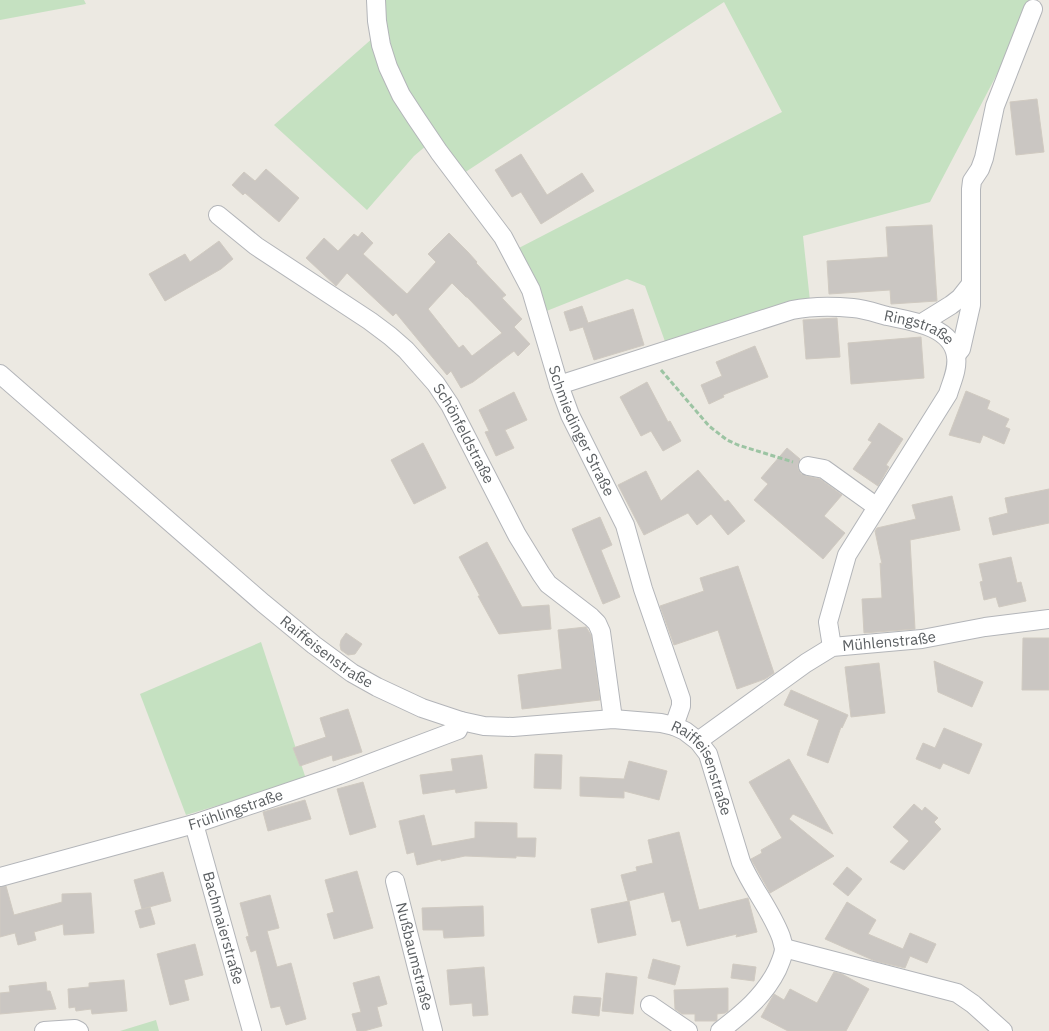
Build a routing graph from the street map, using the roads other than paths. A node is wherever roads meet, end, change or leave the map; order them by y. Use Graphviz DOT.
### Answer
graph roads {
  1 [pos="376,0"];
  2 [pos="1033,9"];
  3 [pos="218,215"];
  4 [pos="971,284"];
  5 [pos="922,323"];
  6 [pos="956,355"];
  7 [pos="0,374"];
  8 [pos="559,385"];
  9 [pos="808,466"];
  10 [pos="877,507"];
  11 [pos="1049,619"];
  12 [pos="832,647"];
  13 [pos="613,719"];
  14 [pos="460,721"];
  15 [pos="674,726"];
  16 [pos="698,741"];
  17 [pos="194,824"];
  18 [pos="0,877"];
  19 [pos="396,881"];
  20 [pos="784,948"];
  21 [pos="650,1005"];
  22 [pos="44,1031"];
  23 [pos="79,1031"];
  24 [pos="252,1031"];
  25 [pos="432,1031"];
  26 [pos="688,1031"];
  27 [pos="720,1031"];
  28 [pos="1003,1031"];
  1 -- 8 [label="street, Schmiedinger Straße"];
  2 -- 4 [label="street"];
  3 -- 13 [label="street, Schönfeldstraße"];
  4 -- 5 [label="street"];
  4 -- 6 [label="street"];
  5 -- 6 [label="street, Ringstraße"];
  5 -- 8 [label="street, Ringstraße"];
  6 -- 10 [label="street, Ringstraße"];
  7 -- 14 [label="street, Raiffeisenstraße"];
  8 -- 15 [label="street, Schmiedinger Straße"];
  9 -- 10 [label="street"];
  10 -- 12 [label="street, Ringstraße"];
  11 -- 12 [label="street, Mühlenstraße"];
  12 -- 16 [label="street, Mühlenstraße"];
  13 -- 14 [label="street, Raiffeisenstraße"];
  13 -- 15 [label="street, Raiffeisenstraße"];
  14 -- 17 [label="street, Frühlingstraße"];
  15 -- 16 [label="street, Raiffeisenstraße"];
  16 -- 20 [label="street, Raiffeisenstraße"];
  17 -- 18 [label="street, Frühlingstraße"];
  17 -- 24 [label="street, Bachmaierstraße"];
  19 -- 25 [label="street, Nußbaumstraße"];
  20 -- 27 [label="street"];
  20 -- 28 [label="street"];
  21 -- 26 [label="street"];
  22 -- 23 [label="street"];
}
